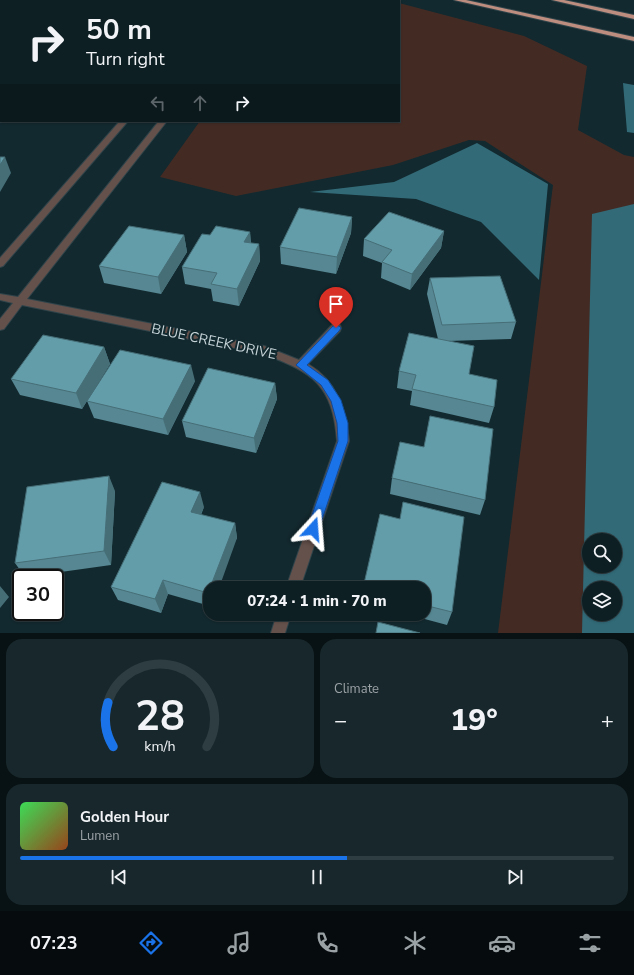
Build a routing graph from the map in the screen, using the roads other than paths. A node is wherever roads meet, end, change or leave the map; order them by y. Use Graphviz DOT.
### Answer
graph roads {
  1 [pos="457,0"];
  2 [pos="555,0"];
  3 [pos="634,17"];
  4 [pos="634,39"];
  5 [pos="123,122"];
  6 [pos="162,122"];
  7 [pos="0,264"];
  8 [pos="0,297"];
  9 [pos="20,301"];
  10 [pos="0,326"];
  11 [pos="336,328"];
  12 [pos="301,365"];
  13 [pos="295,581"];
  14 [pos="282,621"];
  15 [pos="278,633"];
  1 -- 4 [label="highway"];
  2 -- 3 [label="highway"];
  5 -- 7 [label="street"];
  6 -- 9 [label="street"];
  8 -- 9 [label="street, BLUE CREEK DRIVE"];
  9 -- 10 [label="street"];
  9 -- 12 [label="street, BLUE CREEK DRIVE"];
  11 -- 12 [label="street"];
  12 -- 13 [label="street, BLUE CREEK DRIVE"];
  14 -- 15 [label="street"];
}
